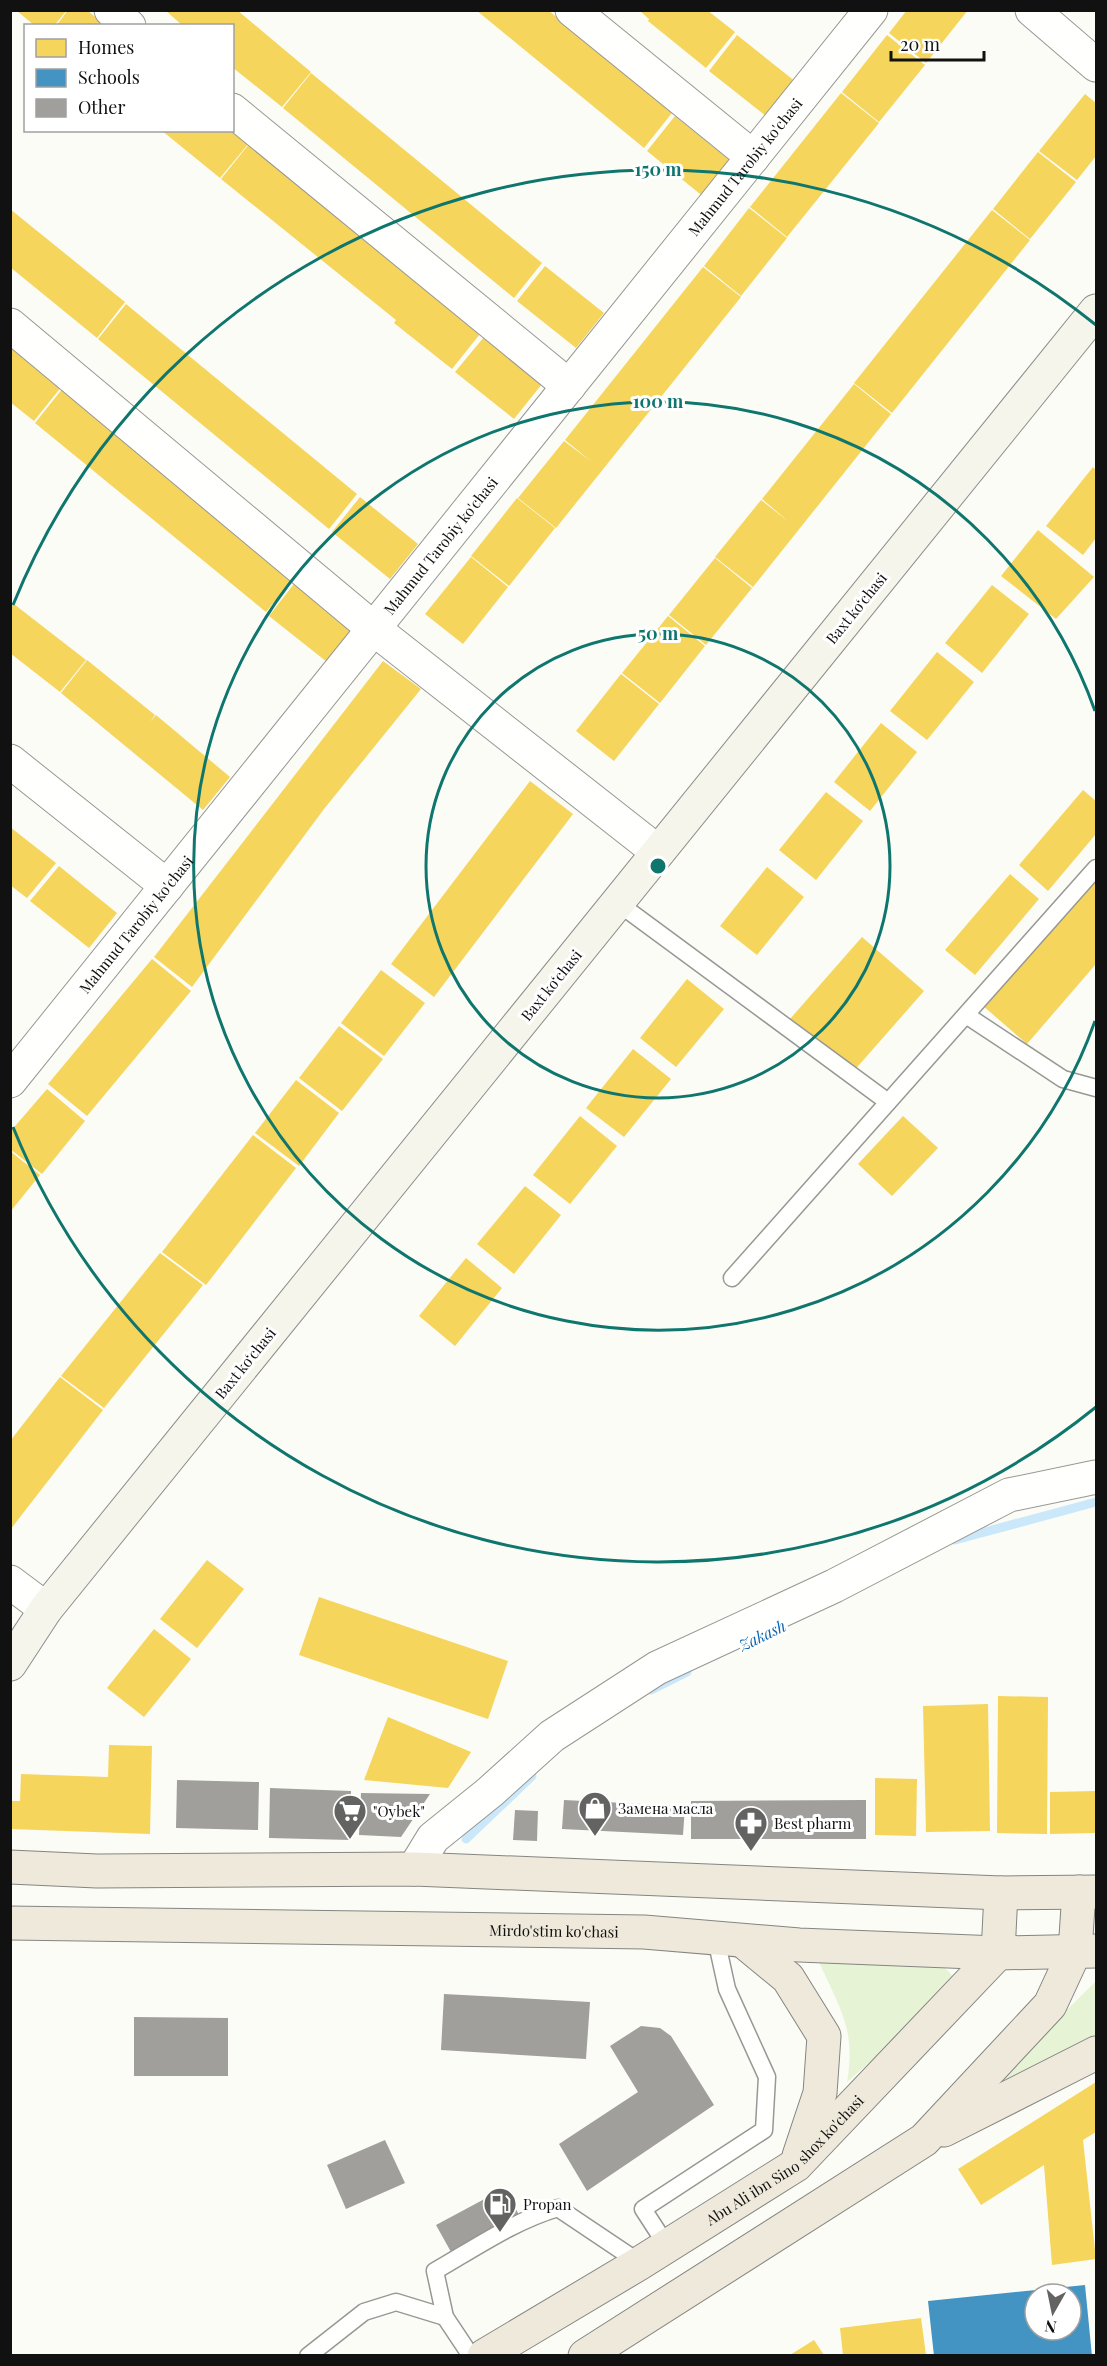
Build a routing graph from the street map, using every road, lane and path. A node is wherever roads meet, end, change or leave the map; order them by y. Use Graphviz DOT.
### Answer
graph roads {
  1 [pos="111,10"];
  2 [pos="572,10"];
  3 [pos="871,10"];
  4 [pos="1032,10"];
  5 [pos="127,24"];
  6 [pos="1096,65"];
  7 [pos="234,112"];
  8 [pos="753,157"];
  9 [pos="1096,311"];
  10 [pos="10,325"];
  11 [pos="569,386"];
  12 [pos="374,629"];
  13 [pos="10,762"];
  14 [pos="658,852"];
  15 [pos="1096,868"];
  16 [pos="167,886"];
  17 [pos="618,903"];
  18 [pos="966,1015"];
  19 [pos="10,1081"];
  20 [pos="1096,1088"];
  21 [pos="888,1102"];
  22 [pos="732,1278"];
  23 [pos="1096,1477"];
  24 [pos="10,1582"];
  25 [pos="46,1609"];
  26 [pos="10,1664"];
  27 [pos="10,1867"];
  28 [pos="414,1869"];
  29 [pos="1088,1892"];
  30 [pos="1001,1893"];
  31 [pos="10,1923"];
  32 [pos="730,1940"];
  33 [pos="1086,1951"];
  34 [pos="999,1953"];
  35 [pos="1096,2053"];
  36 [pos="924,2140"];
  37 [pos="796,2164"];
  38 [pos="654,2254"];
  39 [pos="445,2318"];
  40 [pos="308,2355"];
  41 [pos="471,2355"];
  42 [pos="484,2355"];
  43 [pos="585,2355"];
  1 -- 5 [label="street"];
  2 -- 8 [label="street"];
  3 -- 8 [label="street, Mahmud Tarobiy ko'chasi"];
  4 -- 6 [label="street"];
  7 -- 11 [label="street"];
  8 -- 11 [label="street, Mahmud Tarobiy ko'chasi"];
  9 -- 14 [label="main road, Baxt koʻchasi"];
  10 -- 12 [label="street"];
  11 -- 12 [label="street, Mahmud Tarobiy ko'chasi"];
  12 -- 14 [label="street"];
  12 -- 16 [label="street, Mahmud Tarobiy ko'chasi"];
  13 -- 16 [label="street"];
  14 -- 17 [label="main road, Baxt koʻchasi"];
  15 -- 18 [label="lane"];
  16 -- 19 [label="street, Mahmud Tarobiy ko'chasi"];
  17 -- 21 [label="lane"];
  17 -- 25 [label="main road, Baxt koʻchasi"];
  18 -- 20 [label="lane"];
  18 -- 21 [label="lane"];
  21 -- 22 [label="lane"];
  23 -- 28 [label="street"];
  24 -- 25 [label="street"];
  25 -- 26 [label="main road, Baxt koʻchasi"];
  27 -- 28 [label="main road"];
  28 -- 30 [label="main road"];
  29 -- 30 [label="main road"];
  29 -- 33 [label="main road"];
  30 -- 34 [label="main road"];
  31 -- 32 [label="main road, Mirdo'stim ko'chasi"];
  32 -- 34 [label="main road, Mirdo'stim ko'chasi"];
  32 -- 37 [label="main road"];
  32 -- 38 [label="lane"];
  33 -- 34 [label="main road, Mirdo'stim ko'chasi"];
  33 -- 36 [label="main road"];
  34 -- 37 [label="main road, Abu Ali ibn Sino shox ko'chasi"];
  35 -- 36 [label="main road"];
  36 -- 43 [label="main road"];
  37 -- 38 [label="main road, Abu Ali ibn Sino shox ko'chasi"];
  38 -- 39 [label="lane"];
  38 -- 42 [label="main road, Abu Ali ibn Sino shox ko'chasi"];
  39 -- 40 [label="lane"];
  39 -- 41 [label="lane"];
}
